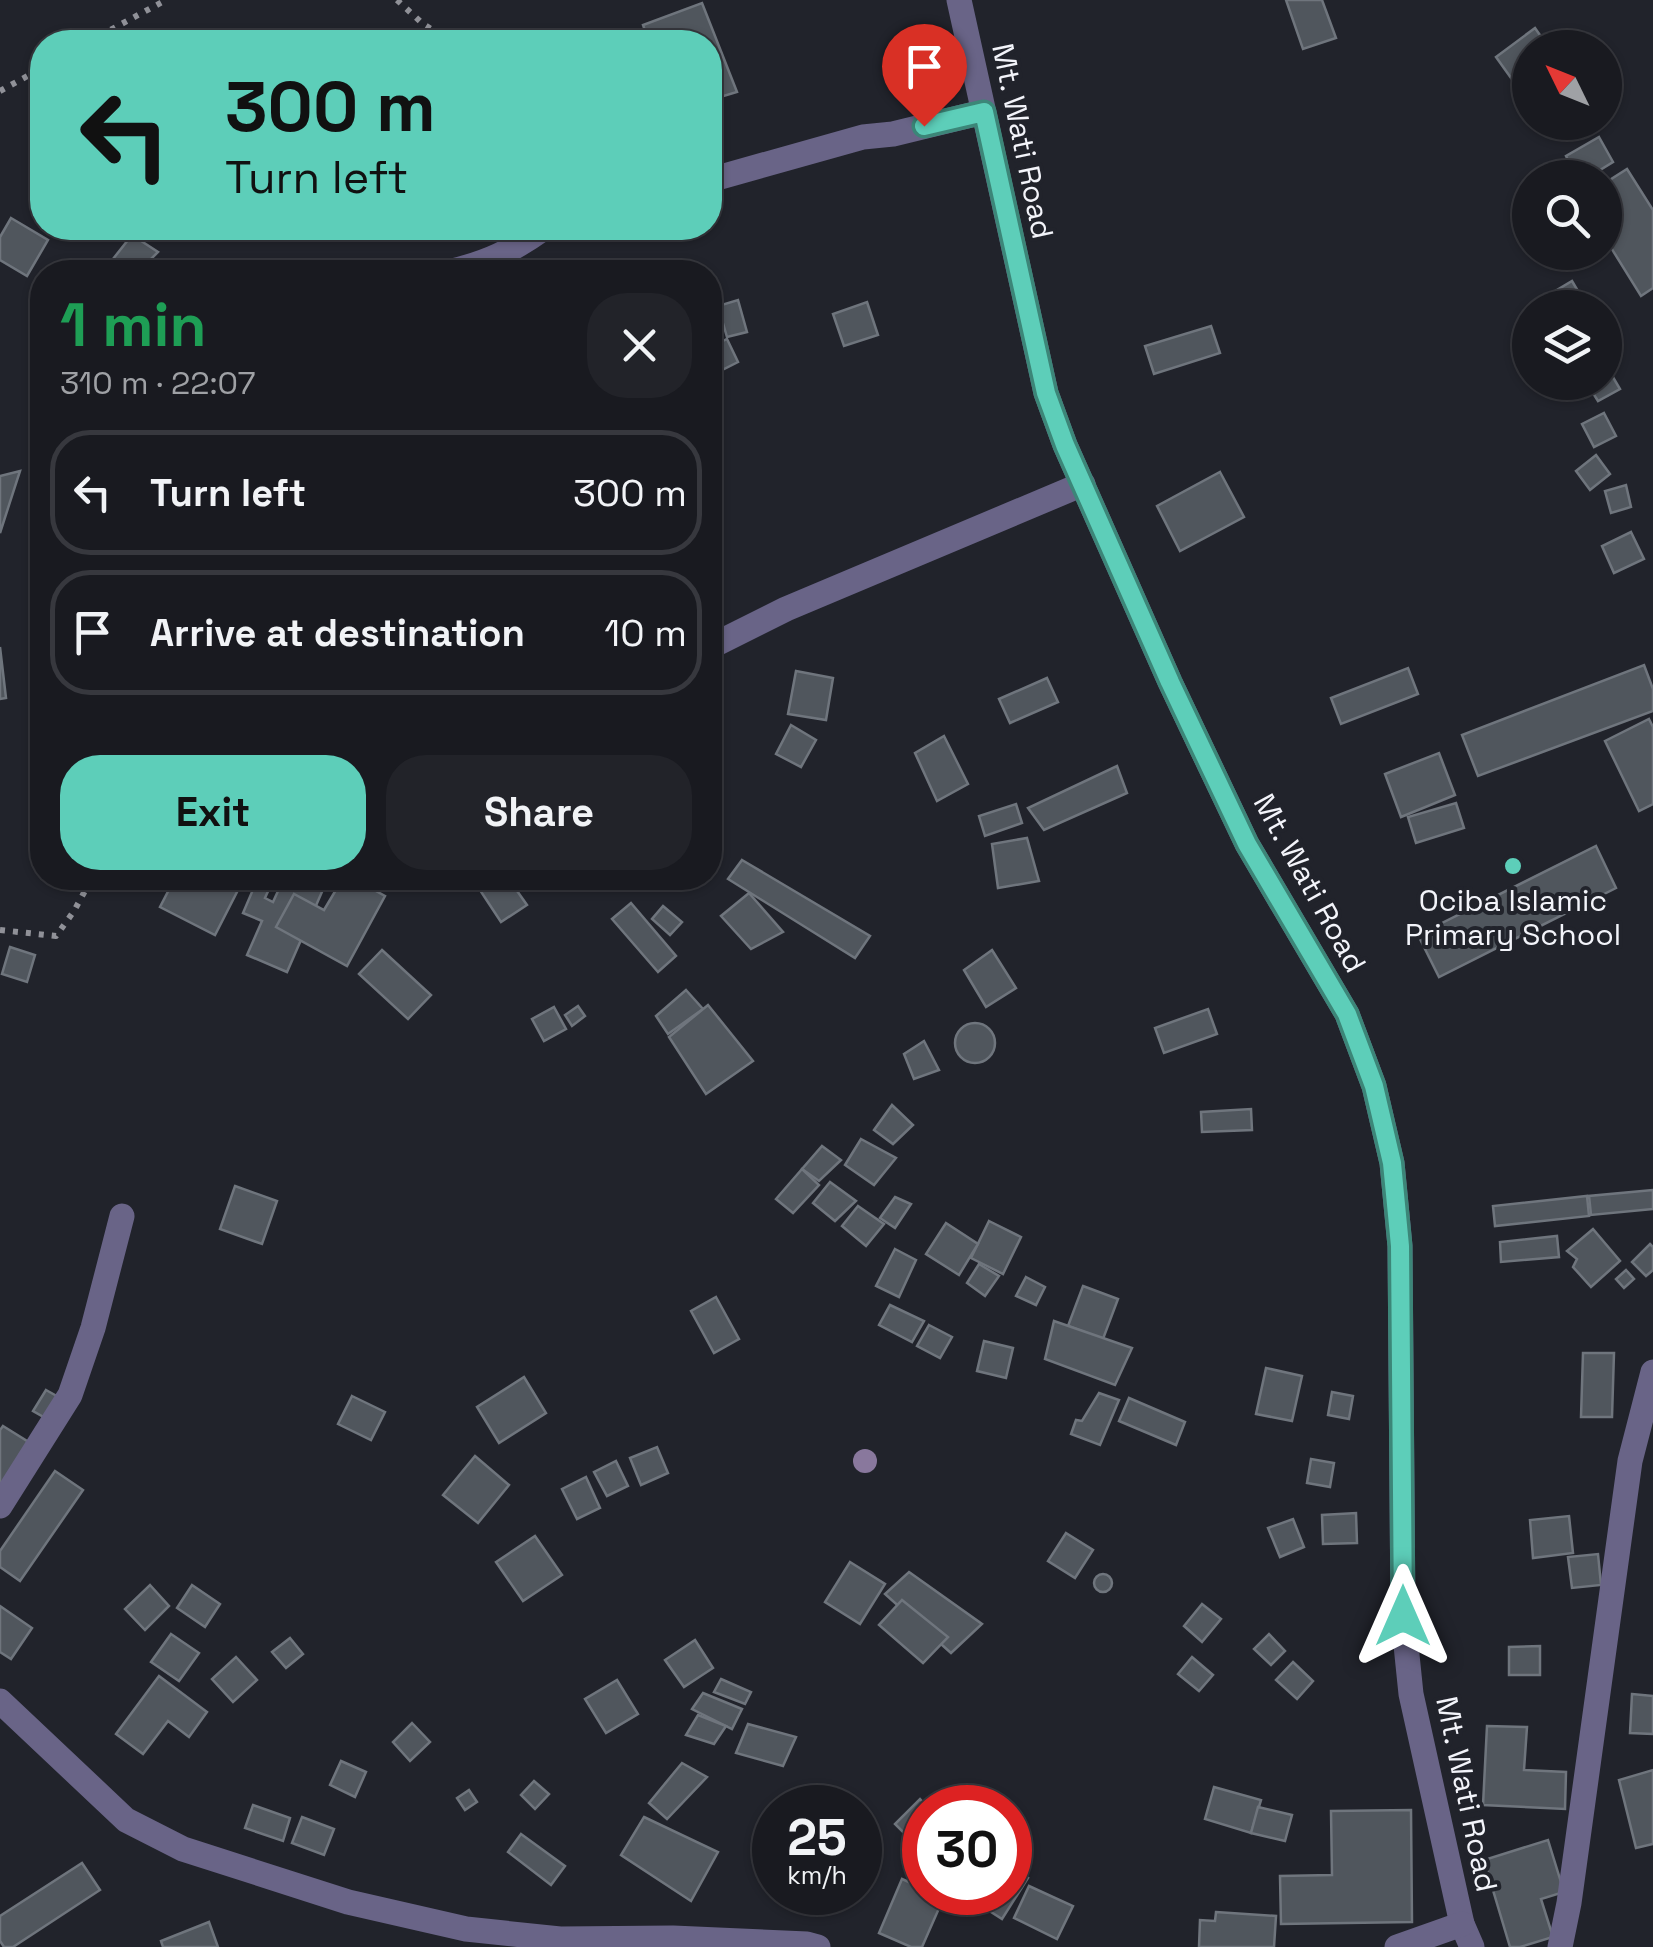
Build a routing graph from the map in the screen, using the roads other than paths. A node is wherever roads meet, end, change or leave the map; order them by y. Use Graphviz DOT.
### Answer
graph roads {
  1 [pos="960,0"];
  2 [pos="984,112"];
  3 [pos="722,176"];
  4 [pos="526,240"];
  5 [pos="490,260"];
  6 [pos="1082,484"];
  7 [pos="722,641"];
  8 [pos="122,1216"];
  9 [pos="1653,1372"];
  10 [pos="0,1506"];
  11 [pos="0,1700"];
  12 [pos="1467,1935"];
  13 [pos="818,1947"];
  14 [pos="1398,1947"];
  15 [pos="1560,1947"];
  1 -- 2 [label="street, Mt. Wati Road"];
  2 -- 3 [label="street"];
  2 -- 6 [label="street, Mt. Wati Road"];
  4 -- 5 [label="street"];
  6 -- 7 [label="street"];
  6 -- 12 [label="street, Mt. Wati Road"];
  8 -- 10 [label="street"];
  9 -- 15 [label="street"];
  11 -- 13 [label="street"];
  12 -- 14 [label="street"];
}
